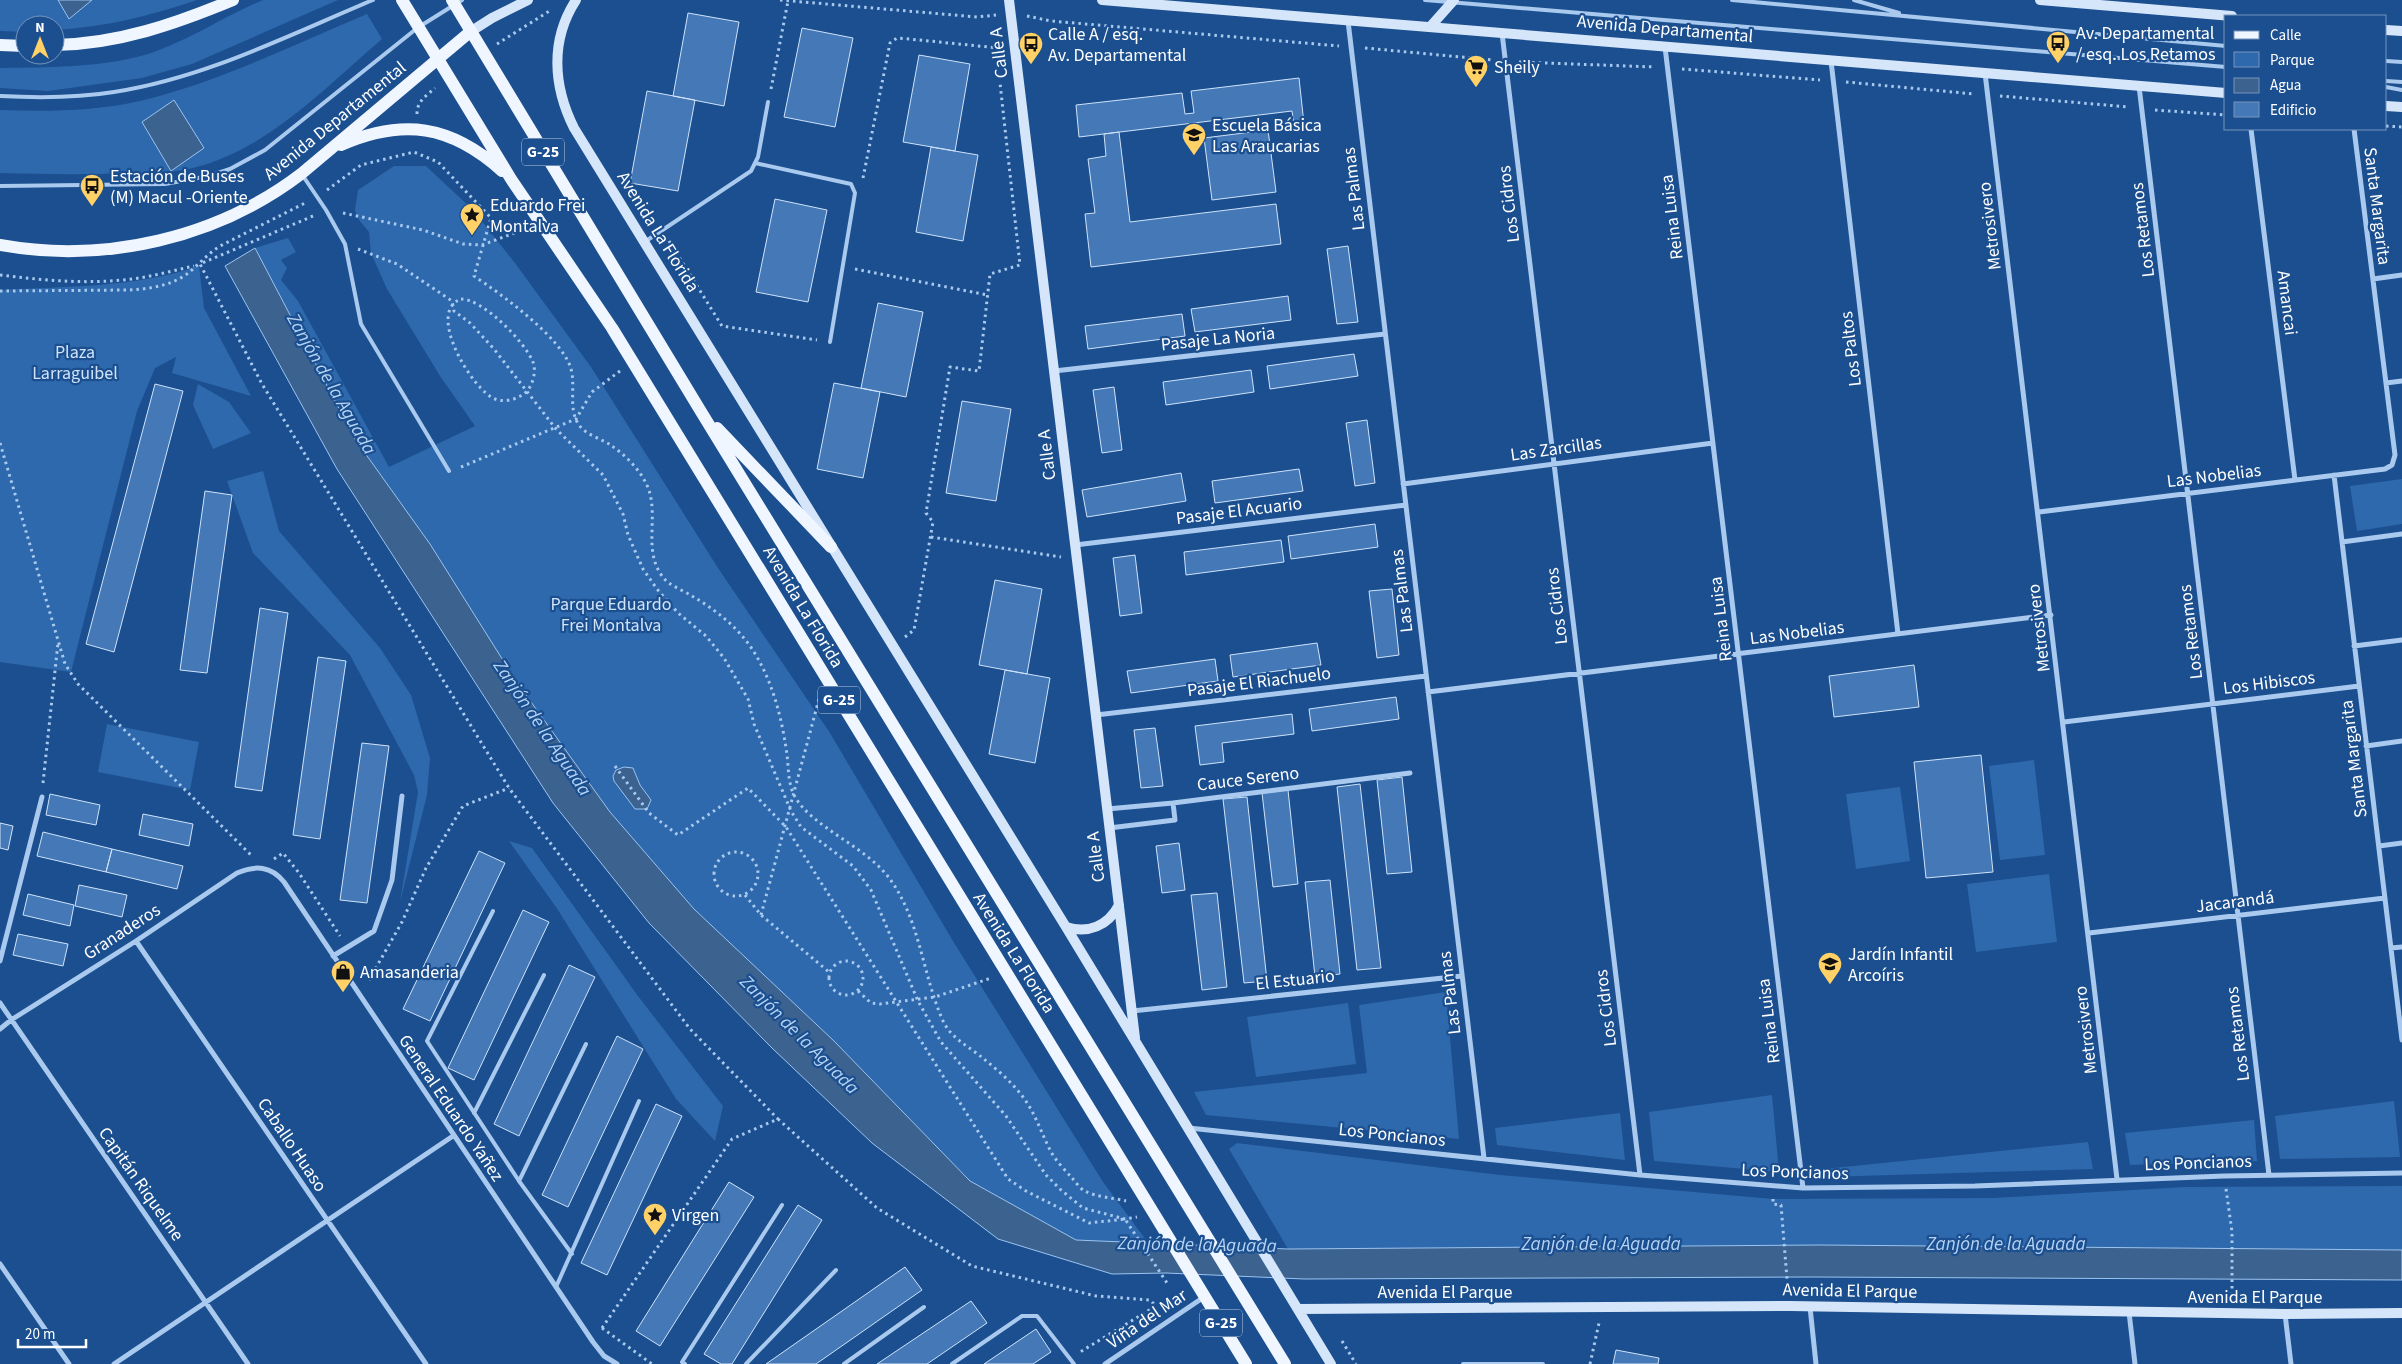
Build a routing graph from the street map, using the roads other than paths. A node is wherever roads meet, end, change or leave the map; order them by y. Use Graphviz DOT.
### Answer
graph roads {
  1 [pos="232,0"];
  2 [pos="372,0"];
  3 [pos="402,0"];
  4 [pos="528,0"];
  5 [pos="576,0"];
  6 [pos="1009,0"];
  7 [pos="1102,0"];
  8 [pos="1425,0"];
  9 [pos="1732,0"];
  10 [pos="1854,0"];
  11 [pos="2040,0"];
  12 [pos="456,1"];
  13 [pos="1454,1"];
  14 [pos="2224,15"];
  15 [pos="1909,16"];
  16 [pos="1348,20"];
  17 [pos="418,27"];
  18 [pos="1430,27"];
  19 [pos="2387,30"];
  20 [pos="2402,31"];
  21 [pos="470,32"];
  22 [pos="1502,33"];
  23 [pos="0,45"];
  24 [pos="65,45"];
  25 [pos="15,46"];
  26 [pos="2224,46"];
  27 [pos="1665,47"];
  28 [pos="438,60"];
  29 [pos="1831,61"];
  30 [pos="2387,61"];
  31 [pos="2402,62"];
  32 [pos="2224,67"];
  33 [pos="1985,73"];
  34 [pos="2387,81"];
  35 [pos="2402,82"];
  36 [pos="2139,86"];
  37 [pos="2387,87"];
  38 [pos="2402,90"];
  39 [pos="2224,94"];
  40 [pos="0,96"];
  41 [pos="768,102"];
  42 [pos="2387,106"];
  43 [pos="2402,107"];
  44 [pos="2251,130"];
  45 [pos="2354,130"];
  46 [pos="327,151"];
  47 [pos="755,163"];
  48 [pos="301,174"];
  49 [pos="511,179"];
  50 [pos="0,186"];
  51 [pos="644,242"];
  52 [pos="0,245"];
  53 [pos="2402,276"];
  54 [pos="2373,279"];
  55 [pos="1385,334"];
  56 [pos="830,342"];
  57 [pos="1054,371"];
  58 [pos="2402,381"];
  59 [pos="2386,383"];
  60 [pos="700,410"];
  61 [pos="1713,443"];
  62 [pos="1554,463"];
  63 [pos="2392,465"];
  64 [pos="449,471"];
  65 [pos="2334,475"];
  66 [pos="2295,480"];
  67 [pos="1403,484"];
  68 [pos="2188,493"];
  69 [pos="1406,505"];
  70 [pos="2039,512"];
  71 [pos="2402,534"];
  72 [pos="2342,542"];
  73 [pos="1075,545"];
  74 [pos="831,547"];
  75 [pos="2051,615"];
  76 [pos="1898,634"];
  77 [pos="2402,640"];
  78 [pos="2354,646"];
  79 [pos="1738,654"];
  80 [pos="1579,673"];
  81 [pos="1426,676"];
  82 [pos="2359,686"];
  83 [pos="1428,692"];
  84 [pos="2213,703"];
  85 [pos="1096,715"];
  86 [pos="2064,722"];
  87 [pos="2402,741"];
  88 [pos="2366,746"];
  89 [pos="1410,773"];
  90 [pos="402,796"];
  91 [pos="42,797"];
  92 [pos="1173,803"];
  93 [pos="1107,809"];
  94 [pos="1109,828"];
  95 [pos="2402,844"];
  96 [pos="2379,846"];
  97 [pos="263,867"];
  98 [pos="2385,898"];
  99 [pos="1119,905"];
  100 [pos="493,911"];
  101 [pos="2238,916"];
  102 [pos="1066,928"];
  103 [pos="2089,933"];
  104 [pos="136,941"];
  105 [pos="2402,947"];
  106 [pos="2391,948"];
  107 [pos="333,956"];
  108 [pos="0,961"];
  109 [pos="544,975"];
  110 [pos="1462,976"];
  111 [pos="0,1003"];
  112 [pos="1132,1012"];
  113 [pos="11,1020"];
  114 [pos="0,1030"];
  115 [pos="2402,1040"];
  116 [pos="1135,1041"];
  117 [pos="586,1044"];
  118 [pos="639,1101"];
  119 [pos="474,1113"];
  120 [pos="1189,1128"];
  121 [pos="453,1136"];
  122 [pos="1484,1158"];
  123 [pos="2402,1172"];
  124 [pos="1640,1175"];
  125 [pos="2269,1175"];
  126 [pos="2117,1179"];
  127 [pos="519,1181"];
  128 [pos="1803,1188"];
  129 [pos="782,1204"];
  130 [pos="328,1221"];
  131 [pos="572,1254"];
  132 [pos="0,1264"];
  133 [pos="836,1270"];
  134 [pos="556,1287"];
  135 [pos="1205,1296"];
  136 [pos="206,1302"];
  137 [pos="1810,1306"];
  138 [pos="924,1307"];
  139 [pos="1298,1309"];
  140 [pos="2129,1312"];
  141 [pos="2402,1313"];
  142 [pos="2285,1314"];
  143 [pos="69,1364"];
  144 [pos="114,1364"];
  145 [pos="248,1364"];
  146 [pos="426,1364"];
  147 [pos="617,1364"];
  148 [pos="685,1364"];
  149 [pos="746,1364"];
  150 [pos="844,1364"];
  151 [pos="952,1364"];
  152 [pos="1074,1364"];
  153 [pos="1106,1364"];
  154 [pos="1246,1364"];
  155 [pos="1285,1364"];
  156 [pos="1332,1364"];
  157 [pos="1463,1364"];
  158 [pos="1543,1364"];
  159 [pos="1816,1364"];
  160 [pos="2135,1364"];
  161 [pos="2291,1364"];
  1 -- 24 [label="main road"];
  2 -- 40 [label="lane"];
  3 -- 17 [label="main road, Avenida La Florida / G-25"];
  4 -- 21 [label="street, Avenida Departamental"];
  5 -- 51 [label="street, Avenida La Florida"];
  6 -- 57 [label="street, Calle A"];
  7 -- 16 [label="street, Avenida Departamental"];
  8 -- 13 [label="lane"];
  9 -- 15 [label="lane"];
  10 -- 15 [label="lane"];
  11 -- 14 [label="street"];
  12 -- 17 [label="lane"];
  12 -- 21 [label="main road, Avenida La Florida / G-25"];
  13 -- 18 [label="street"];
  13 -- 32 [label="lane"];
  15 -- 26 [label="lane"];
  16 -- 18 [label="street, Avenida Departamental"];
  16 -- 55 [label="street, Las Palmas"];
  17 -- 28 [label="main road, Avenida La Florida / G-25"];
  17 -- 50 [label="lane"];
  18 -- 22 [label="street, Avenida Departamental"];
  19 -- 20 [label="street"];
  21 -- 28 [label="main road, Avenida Departamental"];
  21 -- 60 [label="main road, Avenida La Florida / G-25"];
  22 -- 27 [label="street, Avenida Departamental"];
  22 -- 62 [label="street, Los Cidros"];
  23 -- 25 [label="main road"];
  27 -- 29 [label="street, Avenida Departamental"];
  27 -- 61 [label="street, Reina Luisa"];
  28 -- 46 [label="main road, Avenida Departamental"];
  28 -- 49 [label="main road, Avenida La Florida / G-25"];
  29 -- 33 [label="street, Avenida Departamental"];
  29 -- 76 [label="street, Los Paltos"];
  30 -- 31 [label="lane"];
  33 -- 36 [label="street, Avenida Departamental"];
  33 -- 70 [label="street, Metrosivero"];
  34 -- 35 [label="lane"];
  36 -- 39 [label="street, Avenida Departamental"];
  36 -- 68 [label="street, Los Retamos"];
  37 -- 38 [label="lane"];
  41 -- 47 [label="lane"];
  42 -- 43 [label="street"];
  44 -- 66 [label="street, Amancai"];
  45 -- 54 [label="street, Santa Margarita"];
  46 -- 48 [label="main road, Avenida Departamental"];
  46 -- 49 [label="main road"];
  47 -- 51 [label="lane"];
  47 -- 56 [label="lane"];
  48 -- 52 [label="main road, Avenida Departamental"];
  48 -- 64 [label="lane"];
  49 -- 135 [label="main road, Avenida La Florida / G-25"];
  51 -- 74 [label="street, Avenida La Florida"];
  53 -- 54 [label="street"];
  54 -- 59 [label="street, Santa Margarita"];
  55 -- 57 [label="street, Pasaje La Noria"];
  55 -- 67 [label="street, Las Palmas"];
  57 -- 73 [label="street, Calle A"];
  58 -- 59 [label="street"];
  59 -- 63 [label="street, Santa Margarita"];
  60 -- 74 [label="main road"];
  60 -- 155 [label="main road, Avenida La Florida / G-25"];
  61 -- 62 [label="street, Las Zarcillas"];
  61 -- 79 [label="street, Reina Luisa"];
  62 -- 67 [label="street, Las Zarcillas"];
  62 -- 80 [label="street, Los Cidros"];
  63 -- 65 [label="street, Las Nobelias"];
  65 -- 66 [label="street, Las Nobelias"];
  65 -- 72 [label="street, Santa Margarita"];
  66 -- 68 [label="street, Las Nobelias"];
  67 -- 69 [label="street, Las Palmas"];
  68 -- 70 [label="street, Las Nobelias"];
  68 -- 84 [label="street, Los Retamos"];
  69 -- 73 [label="street, Pasaje El Acuario"];
  69 -- 81 [label="street, Las Palmas"];
  70 -- 75 [label="street, Metrosivero"];
  71 -- 72 [label="street"];
  72 -- 78 [label="street, Santa Margarita"];
  73 -- 85 [label="street, Calle A"];
  74 -- 102 [label="street, Avenida La Florida"];
  75 -- 76 [label="street, Las Nobelias"];
  75 -- 86 [label="street, Metrosivero"];
  76 -- 79 [label="street, Las Nobelias"];
  77 -- 78 [label="street"];
  78 -- 82 [label="street, Santa Margarita"];
  79 -- 80 [label="street, Las Nobelias"];
  79 -- 128 [label="street, Reina Luisa"];
  80 -- 83 [label="street, Las Nobelias"];
  80 -- 124 [label="street, Los Cidros"];
  81 -- 83 [label="street, Las Palmas"];
  81 -- 85 [label="street, Pasaje El Riachuelo"];
  82 -- 84 [label="street, Los Hibiscos"];
  82 -- 88 [label="street, Santa Margarita"];
  83 -- 110 [label="street, Las Palmas"];
  84 -- 86 [label="street, Los Hibiscos"];
  84 -- 101 [label="street, Los Retamos"];
  85 -- 93 [label="street, Calle A"];
  86 -- 103 [label="street, Metrosivero"];
  87 -- 88 [label="street"];
  88 -- 96 [label="street, Santa Margarita"];
  89 -- 92 [label="street, Cauce Sereno"];
  90 -- 107 [label="street"];
  91 -- 108 [label="street"];
  92 -- 93 [label="street, Cauce Sereno"];
  92 -- 94 [label="street"];
  93 -- 94 [label="street, Calle A"];
  94 -- 99 [label="street, Calle A"];
  95 -- 96 [label="street"];
  96 -- 98 [label="street, Santa Margarita"];
  97 -- 104 [label="street, Granaderos"];
  97 -- 107 [label="street, General Eduardo Yañez"];
  98 -- 101 [label="street, Jacarandá"];
  98 -- 106 [label="street, Santa Margarita"];
  99 -- 102 [label="street, Calle A"];
  99 -- 112 [label="street, Calle A"];
  100 -- 119 [label="lane"];
  101 -- 103 [label="street, Jacarandá"];
  101 -- 125 [label="street, Los Retamos"];
  102 -- 116 [label="street, Avenida La Florida"];
  103 -- 126 [label="street, Metrosivero"];
  104 -- 113 [label="street, Granaderos"];
  104 -- 130 [label="street, Caballo Huaso"];
  105 -- 106 [label="street"];
  106 -- 115 [label="street, Santa Margarita"];
  107 -- 121 [label="street, General Eduardo Yañez"];
  109 -- 119 [label="lane"];
  110 -- 112 [label="street, El Estuario"];
  110 -- 122 [label="street, Las Palmas"];
  111 -- 113 [label="street, Capitán Riquelme"];
  112 -- 116 [label="street, Calle A"];
  113 -- 114 [label="street, Granaderos"];
  113 -- 136 [label="street, Capitán Riquelme"];
  116 -- 120 [label="street, Avenida La Florida"];
  117 -- 127 [label="lane"];
  118 -- 131 [label="lane"];
  119 -- 127 [label="lane"];
  120 -- 122 [label="street, Los Poncianos"];
  120 -- 139 [label="street, Avenida La Florida"];
  121 -- 130 [label="street"];
  121 -- 134 [label="street, General Eduardo Yañez"];
  122 -- 124 [label="street, Los Poncianos"];
  123 -- 125 [label="street, Los Poncianos"];
  124 -- 128 [label="street, Los Poncianos"];
  125 -- 126 [label="street, Los Poncianos"];
  126 -- 128 [label="street, Los Poncianos"];
  127 -- 131 [label="lane"];
  129 -- 148 [label="lane"];
  130 -- 136 [label="street"];
  130 -- 146 [label="street, Caballo Huaso"];
  131 -- 134 [label="lane"];
  132 -- 143 [label="street"];
  133 -- 149 [label="lane"];
  134 -- 147 [label="street, General Eduardo Yañez"];
  135 -- 153 [label="street, Viña del Mar"];
  135 -- 154 [label="main road, Avenida La Florida / G-25"];
  136 -- 144 [label="street"];
  136 -- 145 [label="street, Capitán Riquelme"];
  137 -- 139 [label="street, Avenida El Parque"];
  137 -- 140 [label="street, Avenida El Parque"];
  137 -- 159 [label="street"];
  138 -- 150 [label="lane"];
  139 -- 156 [label="street, Avenida La Florida"];
  140 -- 142 [label="street, Avenida El Parque"];
  140 -- 160 [label="street"];
  141 -- 142 [label="street, Avenida El Parque"];
  142 -- 161 [label="street"];
  151 -- 152 [label="lane"];
  157 -- 158 [label="lane"];
}
